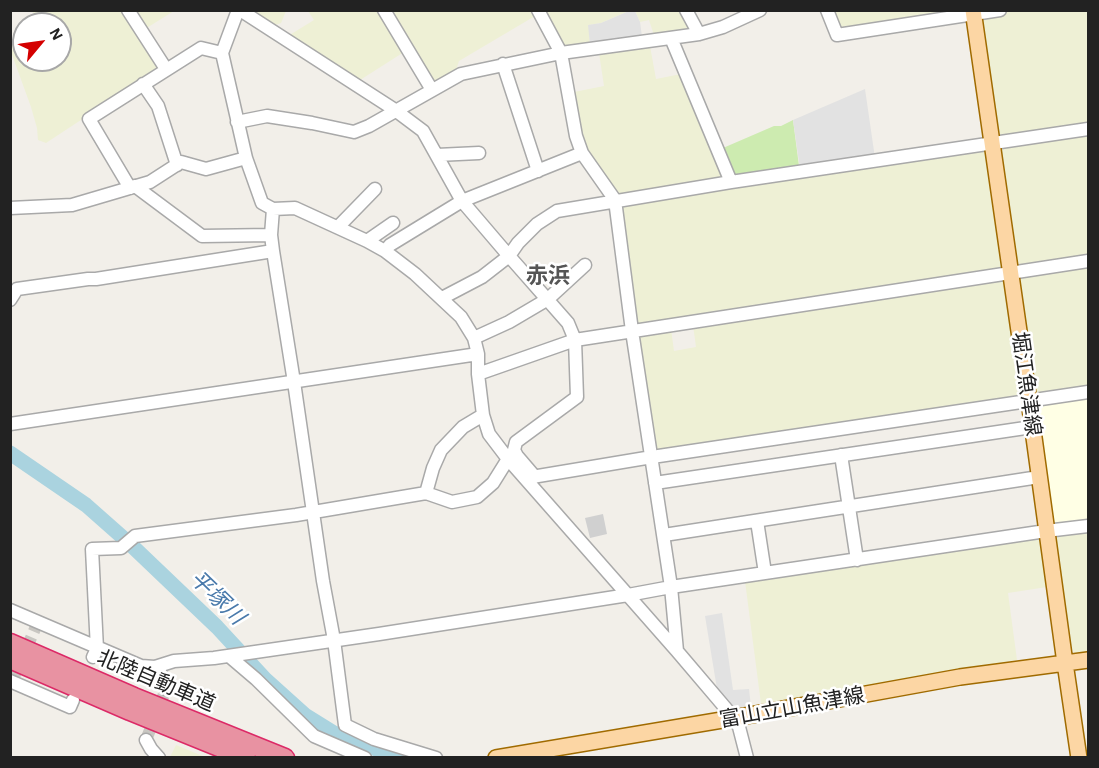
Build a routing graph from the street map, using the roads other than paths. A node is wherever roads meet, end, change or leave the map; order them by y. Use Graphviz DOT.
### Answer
graph roads {
  1 [pos="128,10"];
  2 [pos="239,10"];
  3 [pos="384,10"];
  4 [pos="538,10"];
  5 [pos="686,10"];
  6 [pos="760,10"];
  7 [pos="827,10"];
  8 [pos="1000,10"];
  9 [pos="973,13"];
  10 [pos="699,34"];
  11 [pos="671,38"];
  12 [pos="222,53"];
  13 [pos="561,53"];
  14 [pos="503,64"];
  15 [pos="166,69"];
  16 [pos="143,84"];
  17 [pos="432,90"];
  18 [pos="396,110"];
  19 [pos="237,122"];
  20 [pos="1089,129"];
  21 [pos="992,144"];
  22 [pos="479,153"];
  23 [pos="582,153"];
  24 [pos="437,155"];
  25 [pos="246,158"];
  26 [pos="177,165"];
  27 [pos="538,171"];
  28 [pos="731,182"];
  29 [pos="133,187"];
  30 [pos="375,189"];
  31 [pos="615,200"];
  32 [pos="462,201"];
  33 [pos="10,208"];
  34 [pos="273,209"];
  35 [pos="393,223"];
  36 [pos="338,227"];
  37 [pos="271,235"];
  38 [pos="367,241"];
  39 [pos="273,251"];
  40 [pos="385,251"];
  41 [pos="509,256"];
  42 [pos="1089,261"];
  43 [pos="585,265"];
  44 [pos="1011,273"];
  45 [pos="442,298"];
  46 [pos="548,299"];
  47 [pos="10,300"];
  48 [pos="632,331"];
  49 [pos="474,338"];
  50 [pos="575,340"];
  51 [pos="478,354"];
  52 [pos="478,374"];
  53 [pos="294,382"];
  54 [pos="1089,392"];
  55 [pos="1029,401"];
  56 [pos="483,415"];
  57 [pos="10,424"];
  58 [pos="1032,427"];
  59 [pos="841,455"];
  60 [pos="652,457"];
  61 [pos="508,459"];
  62 [pos="530,477"];
  63 [pos="1039,477"];
  64 [pos="655,483"];
  65 [pos="426,493"];
  66 [pos="849,507"];
  67 [pos="314,512"];
  68 [pos="757,521"];
  69 [pos="1089,526"];
  70 [pos="1046,531"];
  71 [pos="664,536"];
  72 [pos="857,560"];
  73 [pos="765,573"];
  74 [pos="671,587"];
  75 [pos="628,595"];
  76 [pos="10,610"];
  77 [pos="334,640"];
  78 [pos="10,644"];
  79 [pos="677,651"];
  80 [pos="95,653"];
  81 [pos="229,656"];
  82 [pos="10,659"];
  83 [pos="1089,660"];
  84 [pos="1065,663"];
  85 [pos="155,667"];
  86 [pos="10,681"];
  87 [pos="166,689"];
  88 [pos="73,700"];
  89 [pos="734,718"];
  90 [pos="146,740"];
  91 [pos="159,758"];
  92 [pos="246,758"];
  93 [pos="285,758"];
  94 [pos="365,758"];
  95 [pos="436,758"];
  96 [pos="496,758"];
  97 [pos="747,758"];
  98 [pos="1079,758"];
  1 -- 15 [label="street"];
  2 -- 12 [label="street"];
  2 -- 18 [label="street"];
  3 -- 17 [label="street"];
  4 -- 13 [label="street"];
  5 -- 10 [label="street"];
  6 -- 10 [label="street"];
  7 -- 9 [label="street"];
  8 -- 9 [label="street"];
  9 -- 21 [label="main road, 堀江魚津線"];
  10 -- 11 [label="street"];
  11 -- 13 [label="street"];
  11 -- 28 [label="street"];
  12 -- 15 [label="street"];
  12 -- 19 [label="street"];
  13 -- 14 [label="street"];
  13 -- 23 [label="street"];
  14 -- 17 [label="street"];
  14 -- 27 [label="street"];
  15 -- 16 [label="street"];
  16 -- 26 [label="street"];
  16 -- 29 [label="street"];
  17 -- 18 [label="street"];
  18 -- 19 [label="street"];
  18 -- 24 [label="street"];
  19 -- 25 [label="street"];
  20 -- 21 [label="street"];
  21 -- 28 [label="street"];
  21 -- 44 [label="main road, 堀江魚津線"];
  22 -- 24 [label="street"];
  23 -- 27 [label="street"];
  23 -- 31 [label="street"];
  24 -- 32 [label="street"];
  25 -- 26 [label="street"];
  25 -- 34 [label="street"];
  26 -- 29 [label="street"];
  27 -- 32 [label="street"];
  28 -- 31 [label="street"];
  29 -- 33 [label="street"];
  29 -- 37 [label="street"];
  30 -- 36 [label="street"];
  31 -- 41 [label="street"];
  31 -- 48 [label="street"];
  32 -- 40 [label="street"];
  32 -- 41 [label="street"];
  34 -- 36 [label="street"];
  34 -- 37 [label="street"];
  35 -- 38 [label="street"];
  36 -- 38 [label="street"];
  37 -- 39 [label="street"];
  38 -- 40 [label="street"];
  39 -- 47 [label="street"];
  39 -- 53 [label="street"];
  40 -- 45 [label="street"];
  41 -- 45 [label="street"];
  41 -- 46 [label="street"];
  42 -- 44 [label="street"];
  43 -- 46 [label="street"];
  44 -- 48 [label="street"];
  44 -- 55 [label="main road, 堀江魚津線"];
  45 -- 49 [label="street"];
  46 -- 49 [label="street"];
  46 -- 50 [label="street"];
  48 -- 50 [label="street"];
  48 -- 60 [label="street"];
  49 -- 51 [label="street"];
  50 -- 52 [label="street"];
  50 -- 62 [label="street"];
  51 -- 52 [label="street"];
  51 -- 53 [label="street"];
  52 -- 56 [label="street"];
  53 -- 57 [label="street"];
  53 -- 67 [label="street"];
  54 -- 55 [label="street"];
  55 -- 58 [label="main road, 堀江魚津線"];
  55 -- 60 [label="street"];
  56 -- 61 [label="street"];
  56 -- 65 [label="street"];
  58 -- 59 [label="street"];
  58 -- 63 [label="main road, 堀江魚津線"];
  59 -- 64 [label="street"];
  59 -- 66 [label="street"];
  60 -- 62 [label="street"];
  60 -- 64 [label="street"];
  61 -- 62 [label="street"];
  61 -- 65 [label="street"];
  62 -- 75 [label="street"];
  63 -- 66 [label="street"];
  63 -- 70 [label="main road, 堀江魚津線"];
  64 -- 71 [label="street"];
  65 -- 67 [label="street"];
  66 -- 68 [label="street"];
  66 -- 72 [label="street"];
  67 -- 77 [label="street"];
  67 -- 80 [label="street"];
  68 -- 71 [label="street"];
  68 -- 73 [label="street"];
  69 -- 70 [label="street"];
  70 -- 72 [label="street"];
  70 -- 84 [label="main road, 堀江魚津線"];
  71 -- 74 [label="street"];
  72 -- 73 [label="street"];
  73 -- 74 [label="street"];
  74 -- 75 [label="street"];
  74 -- 79 [label="street"];
  75 -- 77 [label="street"];
  75 -- 79 [label="street"];
  76 -- 80 [label="street"];
  77 -- 81 [label="street"];
  77 -- 95 [label="street"];
  78 -- 93 [label="highway, 北陸自動車道"];
  79 -- 89 [label="street"];
  80 -- 85 [label="street"];
  81 -- 85 [label="street"];
  81 -- 94 [label="street"];
  82 -- 92 [label="highway, 北陸自動車道"];
  83 -- 84 [label="main road, 富山立山魚津線"];
  84 -- 89 [label="main road, 富山立山魚津線"];
  84 -- 98 [label="main road, 堀江魚津線"];
  85 -- 87 [label="street"];
  86 -- 88 [label="street"];
  89 -- 96 [label="main road, 富山立山魚津線"];
  89 -- 97 [label="street"];
  90 -- 91 [label="street"];
}
